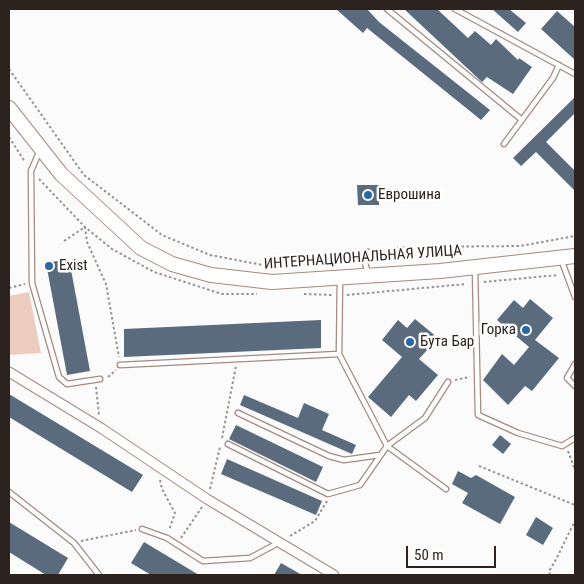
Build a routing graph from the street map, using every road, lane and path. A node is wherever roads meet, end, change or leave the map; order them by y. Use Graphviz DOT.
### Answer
graph roads {
  1 [pos="387,9"];
  2 [pos="455,9"];
  3 [pos="559,65"];
  4 [pos="9,69"];
  5 [pos="575,74"];
  6 [pos="9,108"];
  7 [pos="522,120"];
  8 [pos="9,137"];
  9 [pos="504,144"];
  10 [pos="41,148"];
  11 [pos="31,171"];
  12 [pos="86,228"];
  13 [pos="575,236"];
  14 [pos="64,240"];
  15 [pos="366,254"];
  16 [pos="568,257"];
  17 [pos="475,267"];
  18 [pos="567,274"];
  19 [pos="368,276"];
  20 [pos="340,278"];
  21 [pos="32,283"];
  22 [pos="476,283"];
  23 [pos="9,288"];
  24 [pos="259,294"];
  25 [pos="296,294"];
  26 [pos="340,295"];
  27 [pos="575,297"];
  28 [pos="339,354"];
  29 [pos="237,359"];
  30 [pos="120,364"];
  31 [pos="575,364"];
  32 [pos="9,372"];
  33 [pos="478,375"];
  34 [pos="97,380"];
  35 [pos="448,382"];
  36 [pos="575,386"];
  37 [pos="238,414"];
  38 [pos="101,428"];
  39 [pos="575,438"];
  40 [pos="228,444"];
  41 [pos="565,444"];
  42 [pos="387,446"];
  43 [pos="380,455"];
  44 [pos="157,465"];
  45 [pos="479,466"];
  46 [pos="575,470"];
  47 [pos="446,489"];
  48 [pos="9,492"];
  49 [pos="328,494"];
  50 [pos="207,499"];
  51 [pos="575,505"];
  52 [pos="575,522"];
  53 [pos="142,529"];
  54 [pos="167,538"];
  55 [pos="281,542"];
  56 [pos="74,543"];
  57 [pos="176,544"];
  58 [pos="99,575"];
  59 [pos="334,575"];
  60 [pos="550,575"];
  1 -- 7 [label="lane"];
  2 -- 3 [label="lane"];
  3 -- 5 [label="lane"];
  3 -- 7 [label="lane"];
  4 -- 15 [label="path"];
  6 -- 10 [label="main road, ИНТЕРНАЦИОНАЛЬНАЯ УЛИЦА"];
  7 -- 9 [label="lane"];
  8 -- 11 [label="path"];
  10 -- 11 [label="lane"];
  10 -- 20 [label="main road, ИНТЕРНАЦИОНАЛЬНАЯ УЛИЦА"];
  11 -- 12 [label="path"];
  11 -- 21 [label="lane"];
  12 -- 14 [label="path"];
  12 -- 24 [label="path"];
  12 -- 30 [label="path"];
  13 -- 15 [label="path"];
  15 -- 19 [label="lane"];
  16 -- 17 [label="main road, ИНТЕРНАЦИОНАЛЬНАЯ УЛИЦА"];
  16 -- 18 [label="lane"];
  17 -- 19 [label="main road, ИНТЕРНАЦИОНАЛЬНАЯ УЛИЦА"];
  17 -- 22 [label="lane"];
  18 -- 22 [label="path"];
  18 -- 27 [label="lane"];
  19 -- 20 [label="main road, ИНТЕРНАЦИОНАЛЬНАЯ УЛИЦА"];
  20 -- 26 [label="lane"];
  21 -- 23 [label="path"];
  21 -- 34 [label="lane"];
  22 -- 26 [label="path"];
  22 -- 33 [label="lane"];
  25 -- 26 [label="path"];
  26 -- 28 [label="lane"];
  28 -- 29 [label="lane"];
  28 -- 42 [label="lane"];
  29 -- 30 [label="lane"];
  29 -- 50 [label="path"];
  30 -- 34 [label="path"];
  31 -- 36 [label="lane"];
  32 -- 38 [label="street"];
  33 -- 35 [label="path"];
  33 -- 41 [label="lane"];
  34 -- 38 [label="path"];
  35 -- 42 [label="lane"];
  37 -- 43 [label="lane"];
  38 -- 44 [label="street"];
  39 -- 41 [label="lane"];
  40 -- 49 [label="lane"];
  41 -- 46 [label="path"];
  42 -- 43 [label="lane"];
  42 -- 47 [label="lane"];
  43 -- 49 [label="lane"];
  44 -- 50 [label="street"];
  44 -- 54 [label="path"];
  45 -- 51 [label="path"];
  48 -- 56 [label="lane"];
  49 -- 55 [label="path"];
  50 -- 55 [label="street"];
  50 -- 57 [label="path"];
  52 -- 60 [label="path"];
  53 -- 54 [label="lane"];
  53 -- 56 [label="path"];
  54 -- 57 [label="lane"];
  55 -- 57 [label="lane"];
  55 -- 59 [label="street"];
  56 -- 58 [label="lane"];
}
